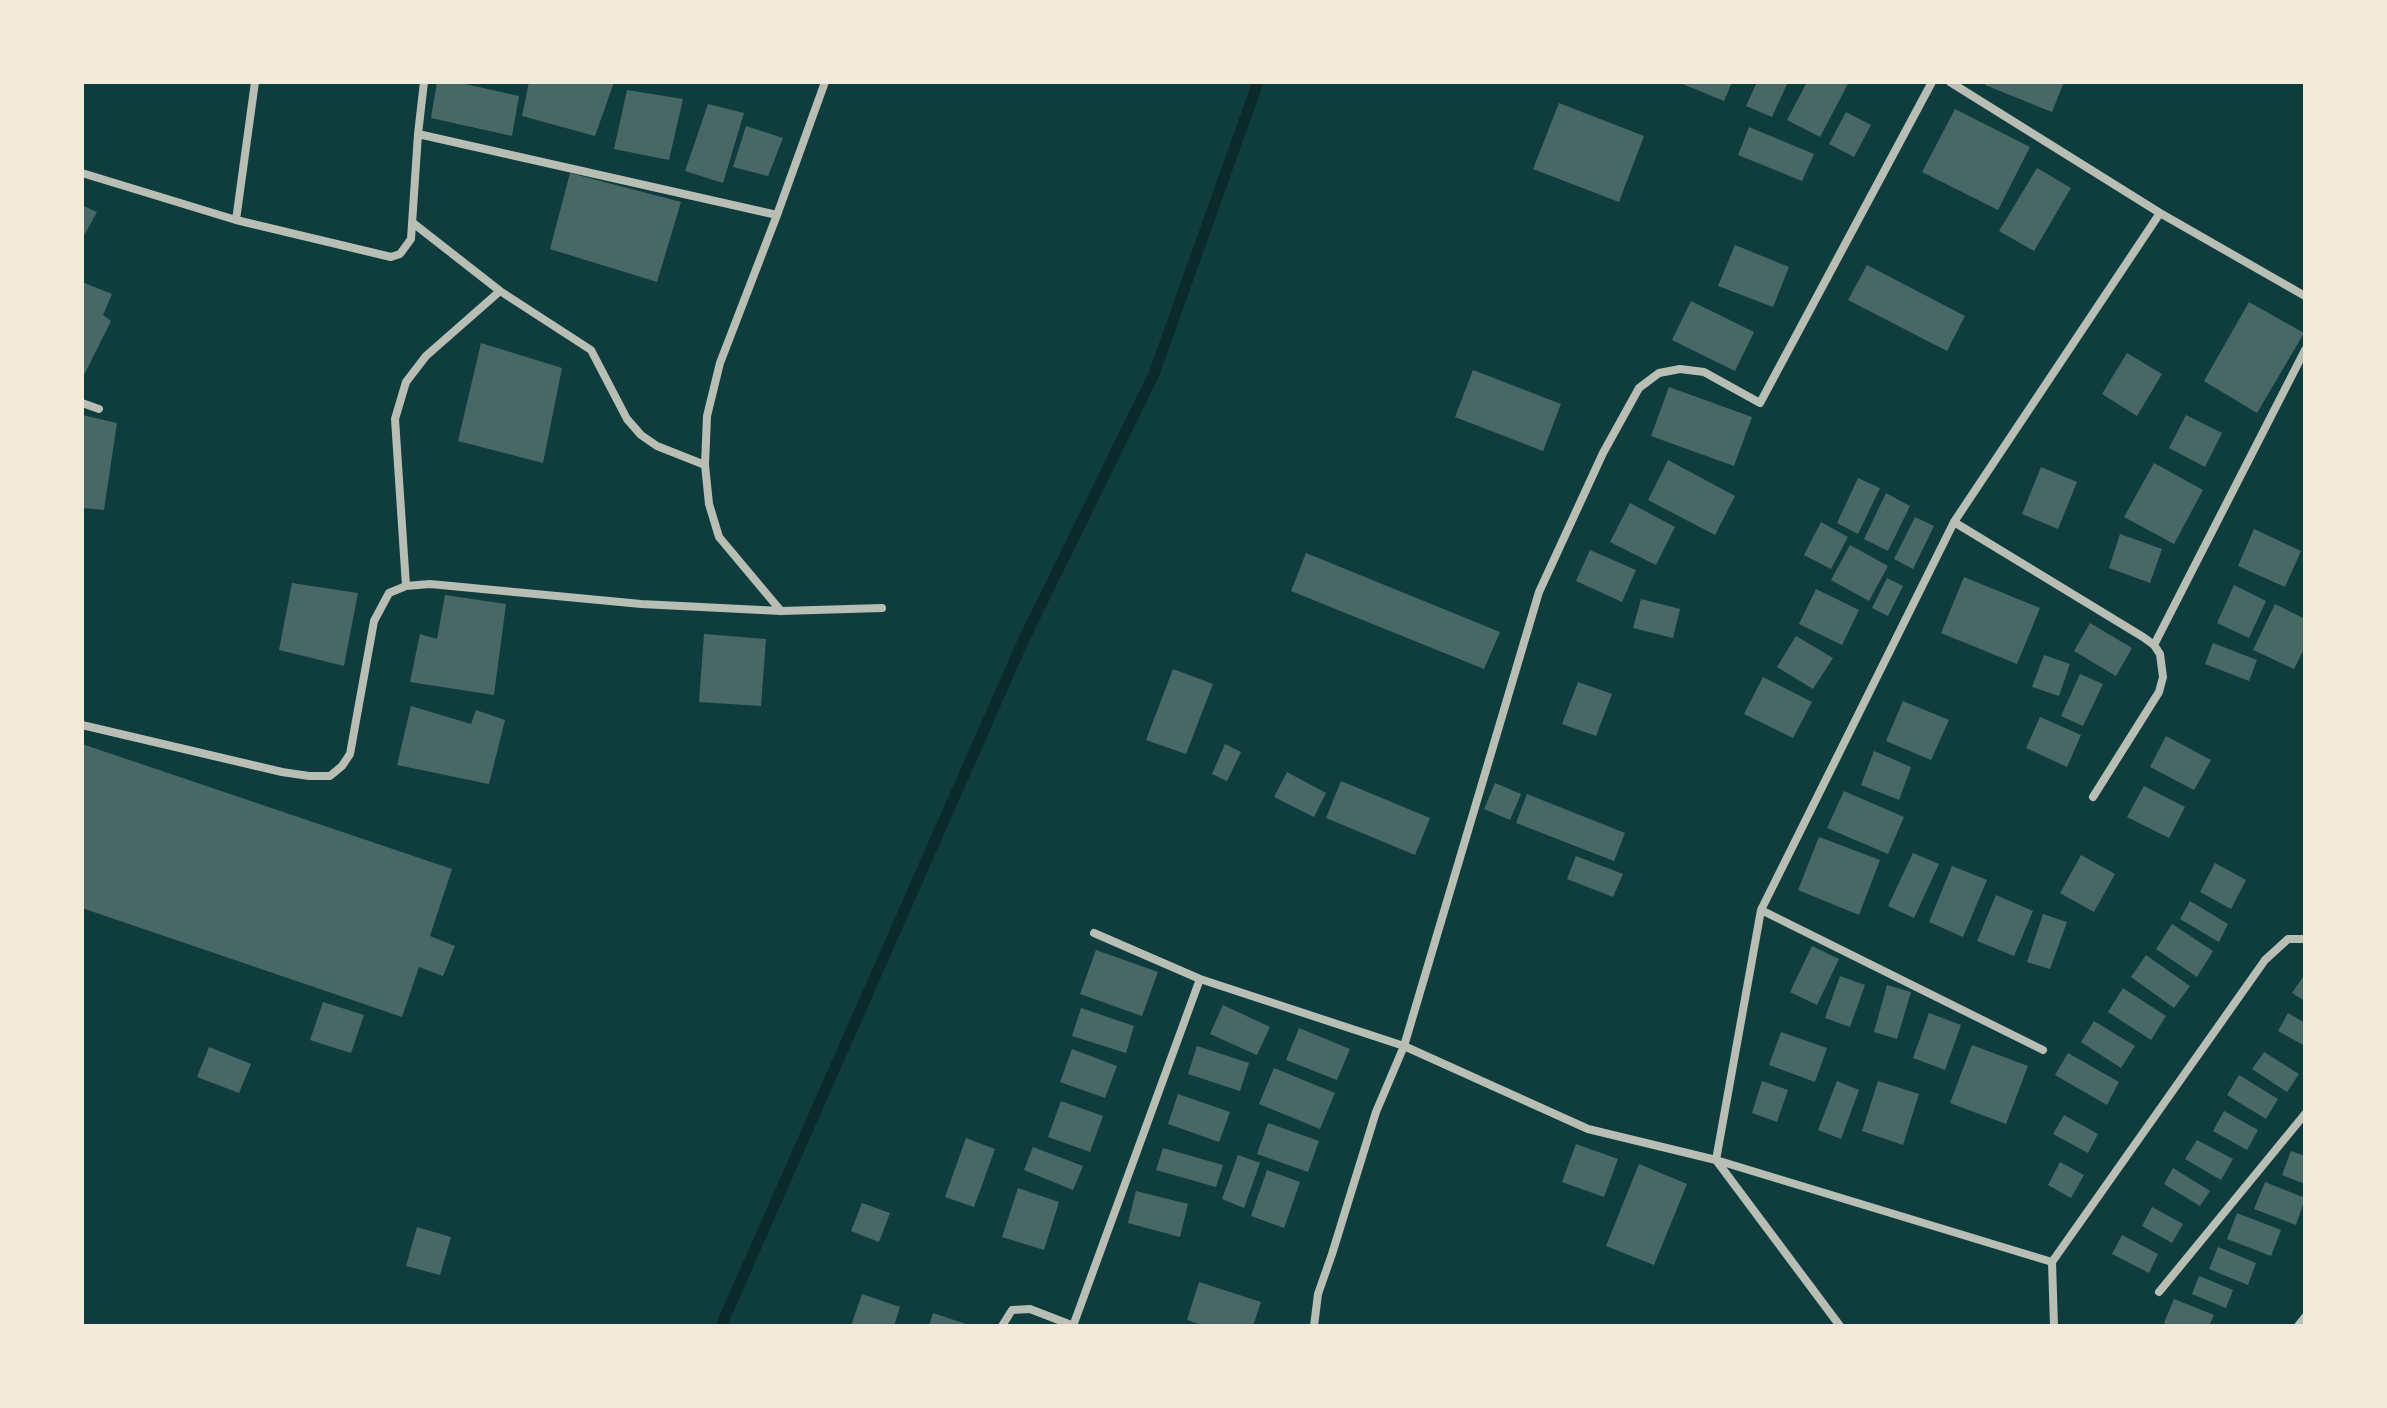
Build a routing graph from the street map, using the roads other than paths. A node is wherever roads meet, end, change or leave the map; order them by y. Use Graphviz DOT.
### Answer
graph roads {
  1 [pos="255,82"];
  2 [pos="424,82"];
  3 [pos="825,82"];
  4 [pos="1932,82"];
  5 [pos="1950,82"];
  6 [pos="418,134"];
  7 [pos="82,173"];
  8 [pos="2160,213"];
  9 [pos="777,215"];
  10 [pos="236,220"];
  11 [pos="413,223"];
  12 [pos="500,291"];
  13 [pos="2305,296"];
  14 [pos="2305,350"];
  15 [pos="82,403"];
  16 [pos="99,409"];
  17 [pos="705,465"];
  18 [pos="1954,522"];
  19 [pos="406,586"];
  20 [pos="882,608"];
  21 [pos="781,611"];
  22 [pos="2154,645"];
  23 [pos="82,725"];
  24 [pos="2093,797"];
  25 [pos="1761,910"];
  26 [pos="1094,933"];
  27 [pos="2305,939"];
  28 [pos="1200,979"];
  29 [pos="1404,1046"];
  30 [pos="2043,1050"];
  31 [pos="2305,1114"];
  32 [pos="1716,1160"];
  33 [pos="2052,1262"];
  34 [pos="2159,1292"];
  35 [pos="2305,1317"];
  36 [pos="1002,1326"];
  37 [pos="1074,1326"];
  38 [pos="1314,1326"];
  39 [pos="1840,1326"];
  40 [pos="2054,1326"];
  41 [pos="2298,1326"];
  1 -- 10 [label="street"];
  2 -- 6 [label="street"];
  3 -- 9 [label="street"];
  4 -- 29 [label="street"];
  5 -- 8 [label="street"];
  6 -- 9 [label="street"];
  6 -- 11 [label="street"];
  7 -- 10 [label="street"];
  8 -- 13 [label="street"];
  8 -- 18 [label="street"];
  9 -- 17 [label="street"];
  10 -- 11 [label="street"];
  11 -- 12 [label="street"];
  12 -- 17 [label="street"];
  12 -- 19 [label="street"];
  14 -- 22 [label="street"];
  15 -- 16 [label="street"];
  17 -- 21 [label="street"];
  18 -- 22 [label="street"];
  18 -- 25 [label="street"];
  19 -- 21 [label="street"];
  19 -- 23 [label="street"];
  20 -- 21 [label="street"];
  22 -- 24 [label="street"];
  25 -- 30 [label="street"];
  25 -- 32 [label="street"];
  26 -- 28 [label="street"];
  27 -- 33 [label="street"];
  28 -- 29 [label="street"];
  28 -- 37 [label="street"];
  29 -- 32 [label="street"];
  29 -- 38 [label="street"];
  31 -- 34 [label="street"];
  32 -- 33 [label="street"];
  32 -- 39 [label="street"];
  33 -- 40 [label="street"];
  35 -- 41 [label="street"];
  36 -- 37 [label="street"];
}
